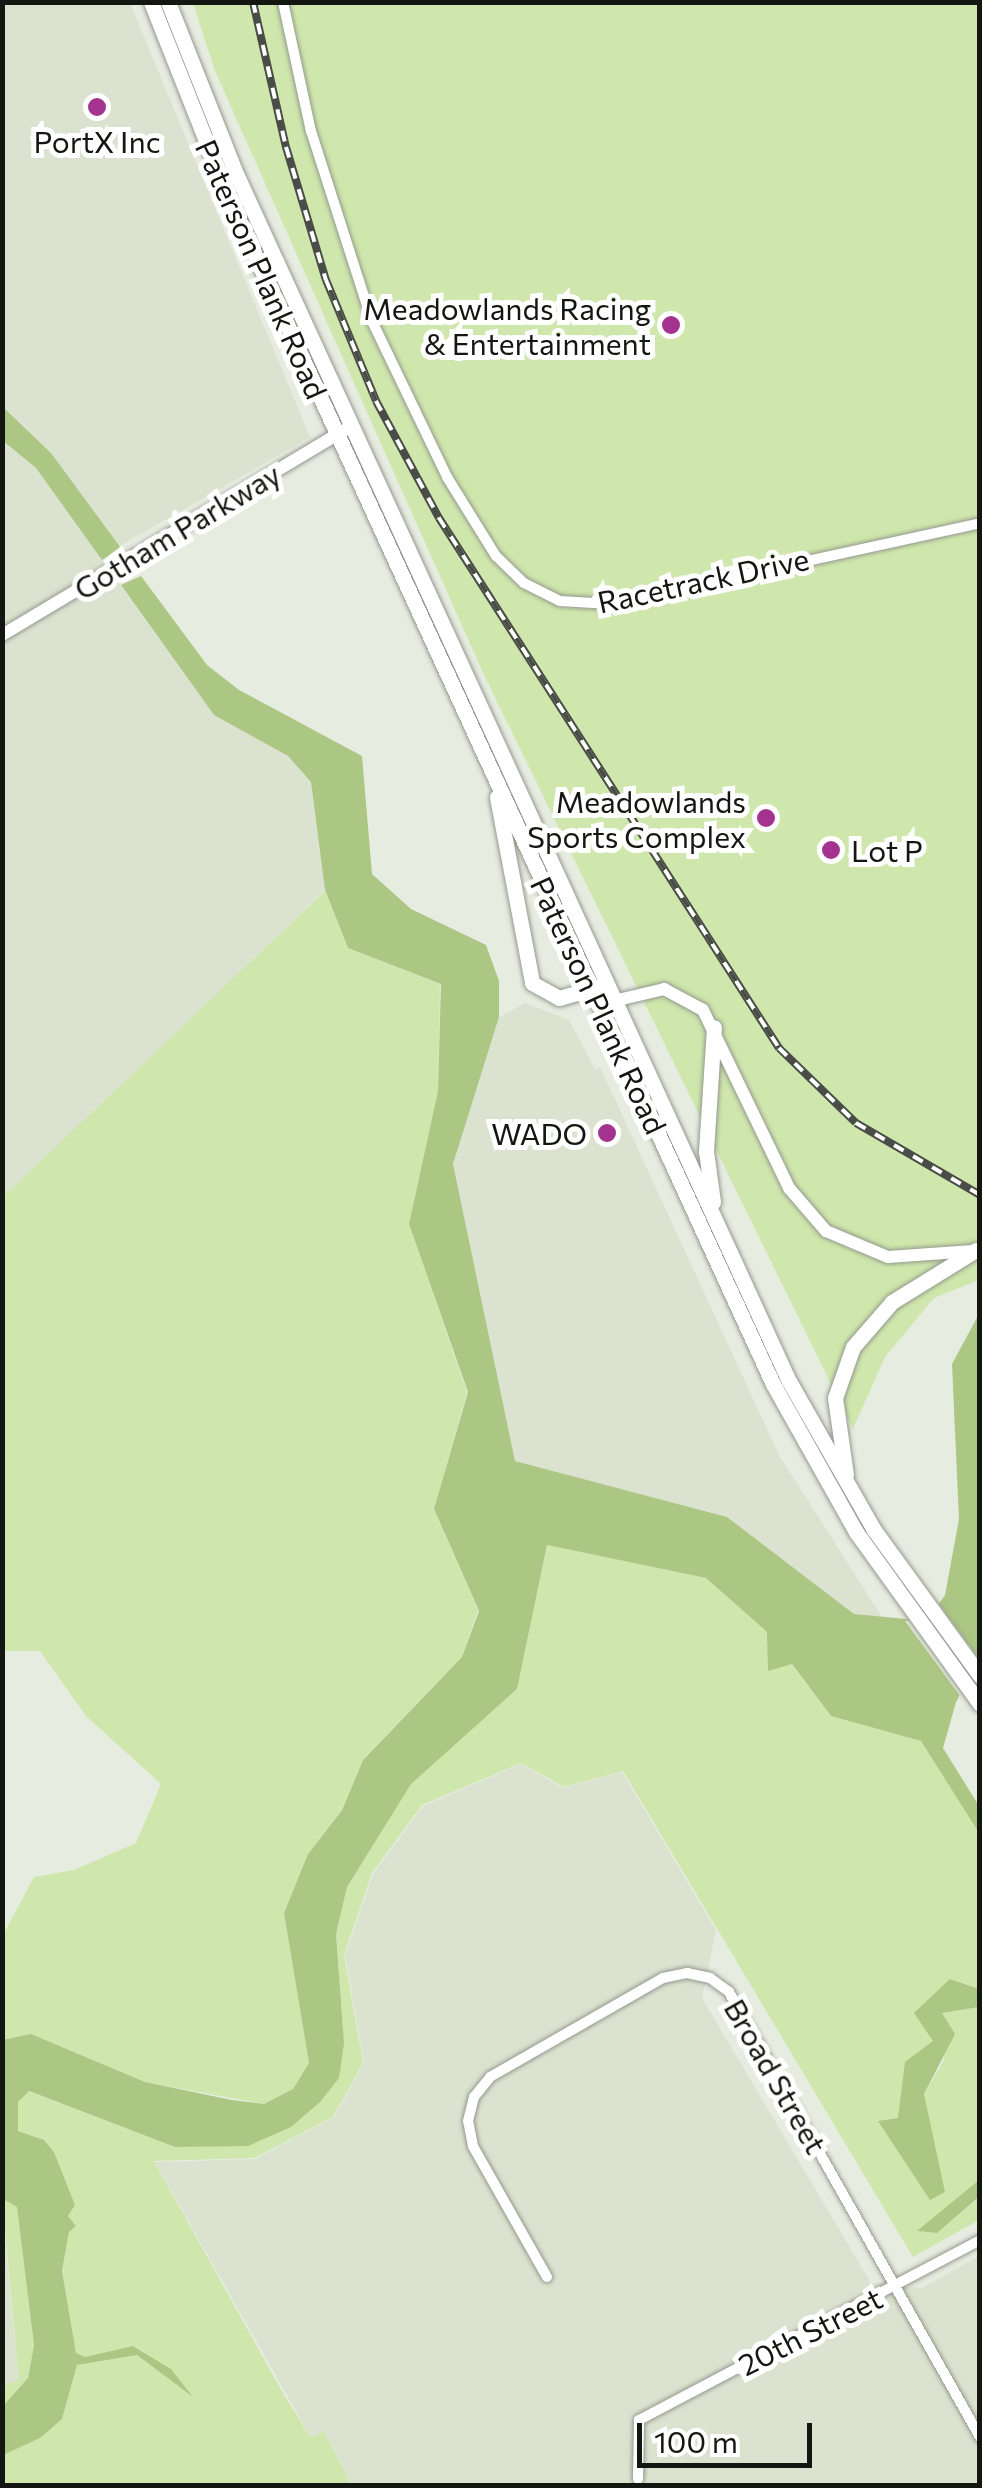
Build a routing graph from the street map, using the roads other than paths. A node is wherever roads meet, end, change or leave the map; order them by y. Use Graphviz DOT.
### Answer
graph roads {
  1 [pos="151,2"];
  2 [pos="283,2"];
  3 [pos="170,5"];
  4 [pos="344,431"];
  5 [pos="980,523"];
  6 [pos="2,636"];
  7 [pos="492,774"];
  8 [pos="599,987"];
  9 [pos="606,1003"];
  10 [pos="714,1027"];
  11 [pos="718,1226"];
  12 [pos="978,1250"];
  13 [pos="851,1493"];
  14 [pos="918,1608"];
  15 [pos="980,1676"];
  16 [pos="975,1699"];
  17 [pos="980,2240"];
  18 [pos="547,2277"];
  19 [pos="896,2288"];
  20 [pos="980,2437"];
  21 [pos="638,2479"];
  1 -- 4 [label="main road, Paterson Plank Road"];
  2 -- 5 [label="street, Racetrack Drive"];
  3 -- 4 [label="main road, Paterson Plank Road"];
  4 -- 6 [label="street, Gotham Parkway"];
  4 -- 7 [label="main road, Paterson Plank Road"];
  4 -- 8 [label="main road, Paterson Plank Road"];
  7 -- 8 [label="main road, Paterson Plank Road"];
  7 -- 8 [label="main road"];
  8 -- 9 [label="main road, Paterson Plank Road"];
  9 -- 10 [label="street"];
  9 -- 11 [label="main road, Paterson Plank Road"];
  9 -- 14 [label="main road, Paterson Plank Road"];
  10 -- 11 [label="main road"];
  10 -- 12 [label="street"];
  11 -- 13 [label="main road, Paterson Plank Road"];
  12 -- 13 [label="main road"];
  13 -- 14 [label="main road, Paterson Plank Road"];
  14 -- 15 [label="main road, Paterson Plank Road"];
  14 -- 16 [label="main road, Paterson Plank Road"];
  17 -- 19 [label="street, 20th Street"];
  18 -- 19 [label="street, Broad Street"];
  19 -- 20 [label="street, Broad Street"];
  19 -- 21 [label="street, 20th Street"];
}
